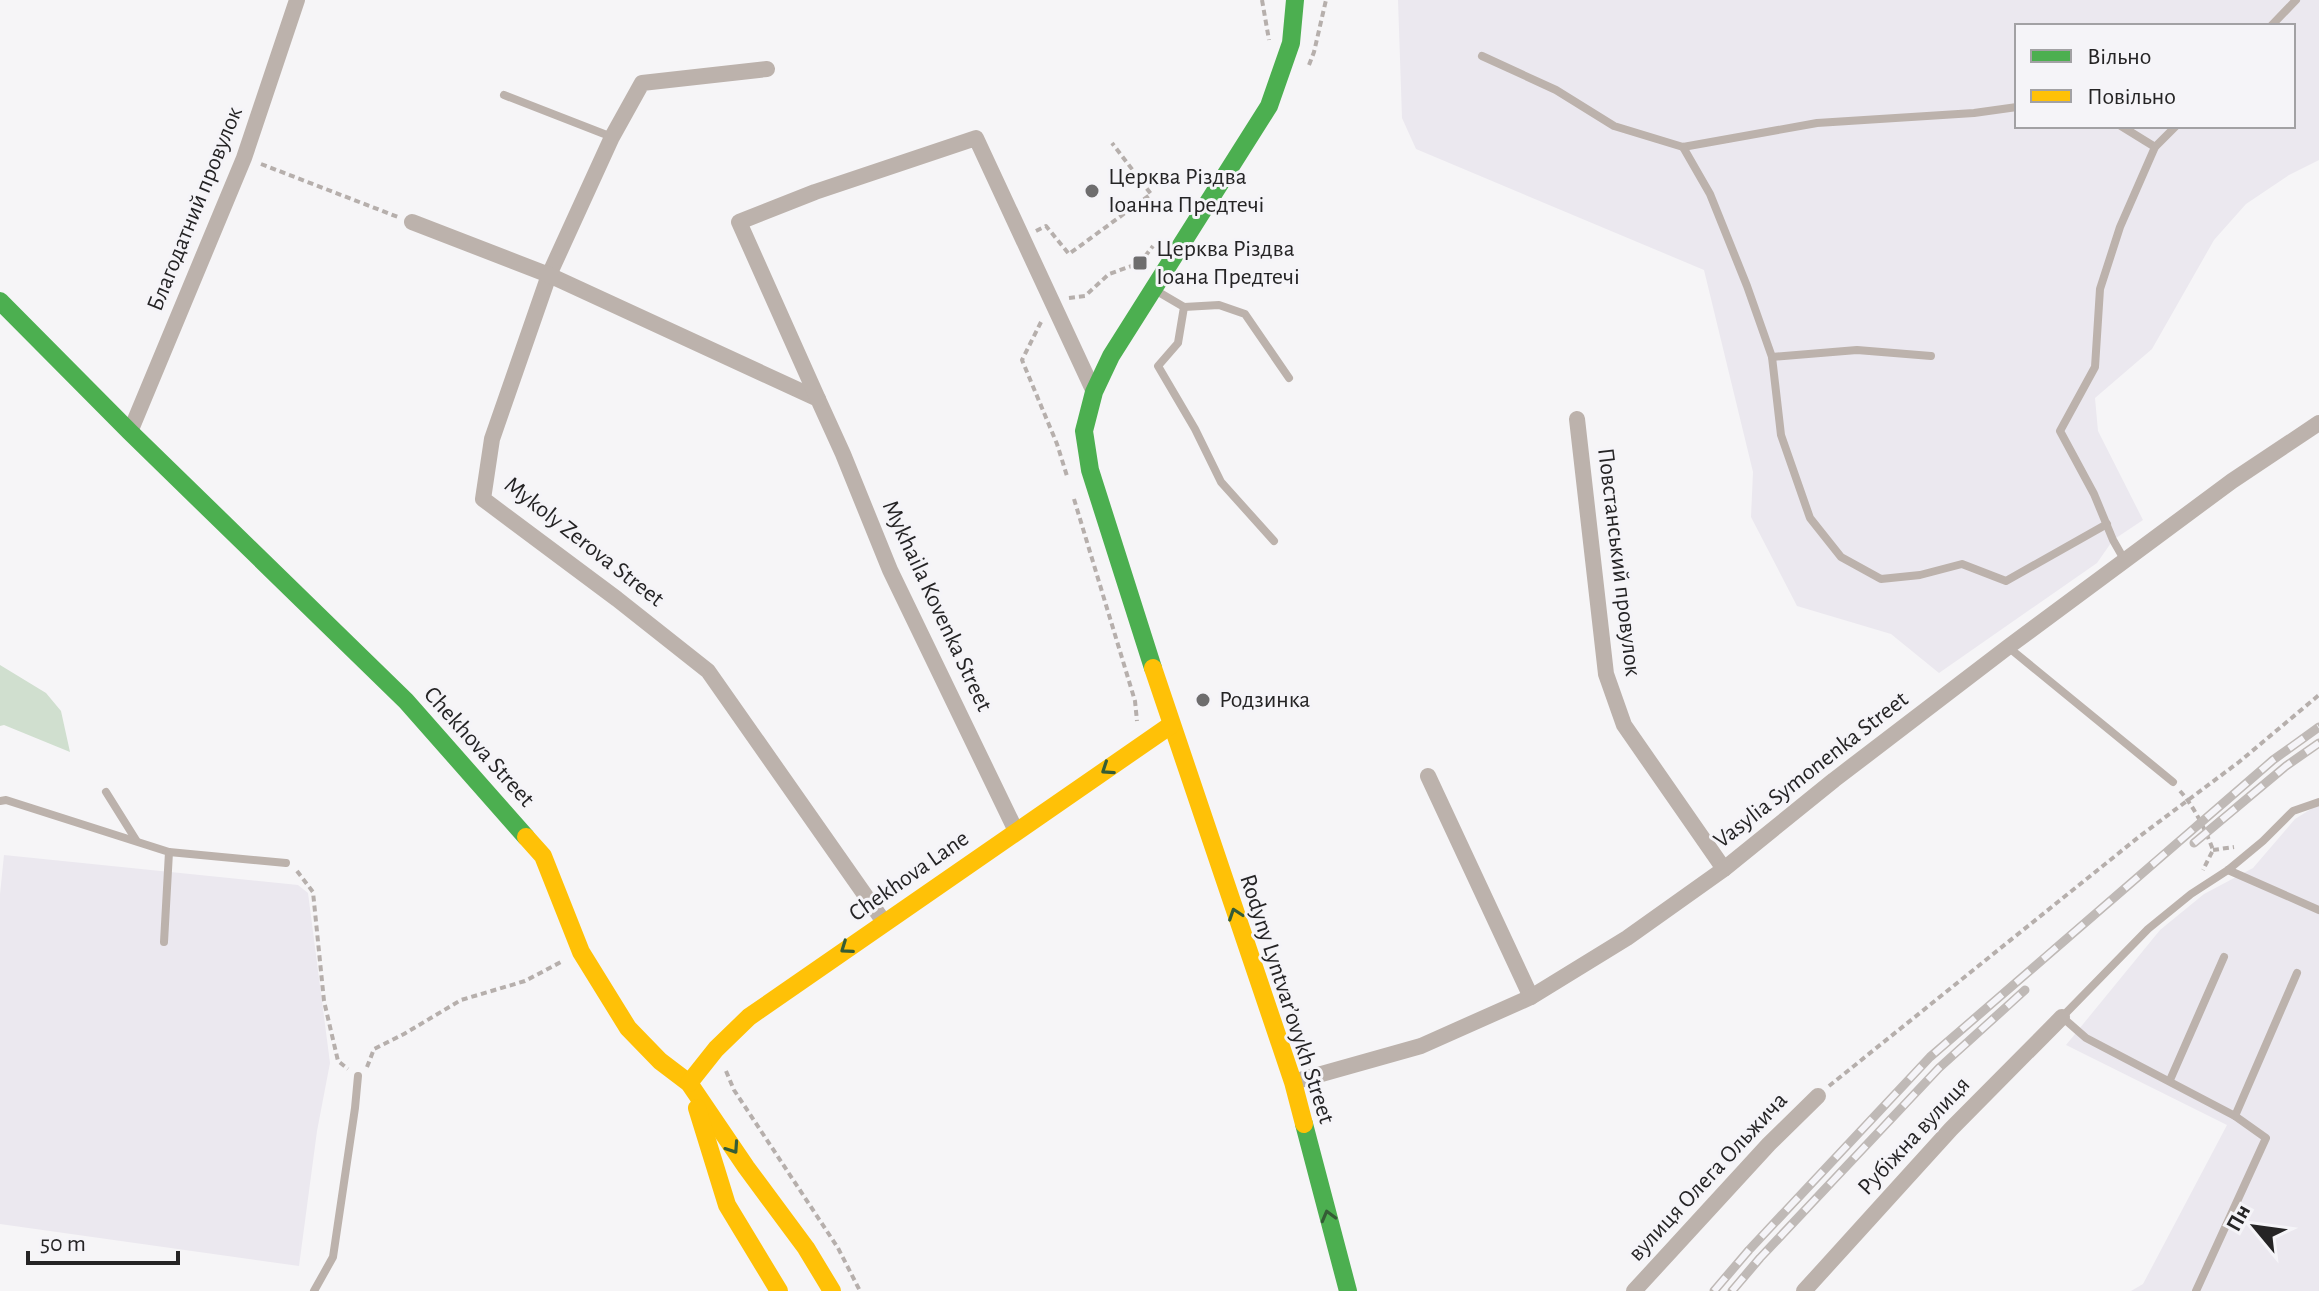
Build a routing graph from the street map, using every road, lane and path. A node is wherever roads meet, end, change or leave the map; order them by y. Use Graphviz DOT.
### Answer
graph roads {
  1 [pos="297,0"];
  2 [pos="1262,0"];
  3 [pos="1295,0"];
  4 [pos="1326,0"];
  5 [pos="2296,0"];
  6 [pos="2273,24"];
  7 [pos="1271,50"];
  8 [pos="1482,56"];
  9 [pos="767,69"];
  10 [pos="1303,77"];
  11 [pos="504,95"];
  12 [pos="2015,107"];
  13 [pos="2124,128"];
  14 [pos="2174,128"];
  15 [pos="612,137"];
  16 [pos="1112,143"];
  17 [pos="1683,147"];
  18 [pos="2155,147"];
  19 [pos="244,158"];
  20 [pos="412,222"];
  21 [pos="1023,237"];
  22 [pos="549,275"];
  23 [pos="1154,289"];
  24 [pos="0,301"];
  25 [pos="1184,307"];
  26 [pos="1931,356"];
  27 [pos="1772,357"];
  28 [pos="1289,378"];
  29 [pos="1094,392"];
  30 [pos="818,399"];
  31 [pos="1577,419"];
  32 [pos="2319,423"];
  33 [pos="130,432"];
  34 [pos="2107,524"];
  35 [pos="1274,541"];
  36 [pos="2125,561"];
  37 [pos="2008,647"];
  38 [pos="2319,695"];
  39 [pos="1171,725"];
  40 [pos="1428,776"];
  41 [pos="2173,782"];
  42 [pos="106,792"];
  43 [pos="2188,800"];
  44 [pos="0,801"];
  45 [pos="2319,802"];
  46 [pos="1016,831"];
  47 [pos="136,841"];
  48 [pos="169,852"];
  49 [pos="286,863"];
  50 [pos="1724,869"];
  51 [pos="2228,870"];
  52 [pos="2191,894"];
  53 [pos="2319,910"];
  54 [pos="884,922"];
  55 [pos="164,942"];
  56 [pos="581,952"];
  57 [pos="2224,957"];
  58 [pos="2297,973"];
  59 [pos="1531,997"];
  60 [pos="2062,1017"];
  61 [pos="724,1065"];
  62 [pos="358,1076"];
  63 [pos="2170,1080"];
  64 [pos="1293,1082"];
  65 [pos="689,1083"];
  66 [pos="1818,1096"];
  67 [pos="2235,1116"];
  68 [pos="314,1291"];
  69 [pos="779,1291"];
  70 [pos="832,1291"];
  71 [pos="860,1291"];
  72 [pos="1348,1291"];
  73 [pos="1634,1291"];
  74 [pos="1804,1291"];
  75 [pos="2196,1291"];
  1 -- 19 [label="street, Благодатний провулок"];
  2 -- 7 [label="path"];
  3 -- 23 [label="main road, Rodyny Lyntvar’ovykh Street"];
  4 -- 10 [label="path"];
  5 -- 6 [label="lane"];
  8 -- 17 [label="lane"];
  9 -- 15 [label="street, Mykoly Zerova Street"];
  11 -- 15 [label="lane"];
  12 -- 17 [label="lane"];
  13 -- 18 [label="lane"];
  14 -- 18 [label="lane"];
  15 -- 22 [label="street, Mykoly Zerova Street"];
  16 -- 21 [label="path"];
  17 -- 27 [label="lane"];
  18 -- 34 [label="lane"];
  19 -- 20 [label="path"];
  19 -- 33 [label="street, Благодатний провулок"];
  20 -- 22 [label="street"];
  21 -- 29 [label="street"];
  21 -- 30 [label="street, Mykhaila Kovenka Street"];
  22 -- 30 [label="street"];
  22 -- 54 [label="street, Mykoly Zerova Street"];
  23 -- 25 [label="lane"];
  23 -- 29 [label="main road, Rodyny Lyntvar’ovykh Street"];
  24 -- 33 [label="main road, Chekhova Street"];
  25 -- 28 [label="lane"];
  25 -- 35 [label="lane"];
  26 -- 27 [label="lane"];
  27 -- 34 [label="lane"];
  29 -- 39 [label="main road, Rodyny Lyntvar’ovykh Street"];
  30 -- 46 [label="street, Mykhaila Kovenka Street"];
  31 -- 50 [label="street, Повстанський провулок"];
  32 -- 36 [label="street, Vasylia Symonenka Street"];
  33 -- 56 [label="main road, Chekhova Street"];
  34 -- 36 [label="lane"];
  36 -- 37 [label="street, Vasylia Symonenka Street"];
  37 -- 41 [label="lane"];
  37 -- 50 [label="street, Vasylia Symonenka Street"];
  38 -- 43 [label="path"];
  39 -- 46 [label="main road, Chekhova Lane, one-way"];
  64 -- 39 [label="main road, Rodyny Lyntvar’ovykh Street, one-way"];
  40 -- 59 [label="street"];
  41 -- 43 [label="path"];
  42 -- 47 [label="lane"];
  43 -- 52 [label="path"];
  43 -- 66 [label="path"];
  44 -- 47 [label="lane"];
  45 -- 51 [label="lane"];
  46 -- 54 [label="main road, Chekhova Lane"];
  47 -- 48 [label="lane"];
  48 -- 49 [label="lane"];
  48 -- 55 [label="lane"];
  49 -- 62 [label="path"];
  50 -- 59 [label="street, Vasylia Symonenka Street"];
  51 -- 52 [label="lane"];
  51 -- 53 [label="lane"];
  52 -- 60 [label="lane"];
  54 -- 65 [label="main road, Chekhova Lane, one-way"];
  56 -- 62 [label="path"];
  56 -- 65 [label="main road, Chekhova Street"];
  57 -- 63 [label="lane"];
  58 -- 67 [label="lane"];
  59 -- 64 [label="street, Vasylia Symonenka Street"];
  60 -- 63 [label="lane"];
  60 -- 74 [label="street, Рубіжна вулиця"];
  61 -- 71 [label="path"];
  62 -- 68 [label="lane"];
  63 -- 67 [label="lane"];
  72 -- 64 [label="main road, Rodyny Lyntvar’ovykh Street, one-way"];
  65 -- 69 [label="main road"];
  65 -- 70 [label="main road, Chekhova Street, one-way"];
  66 -- 73 [label="street, вулиця Олега Ольжича"];
  67 -- 75 [label="lane"];
}
